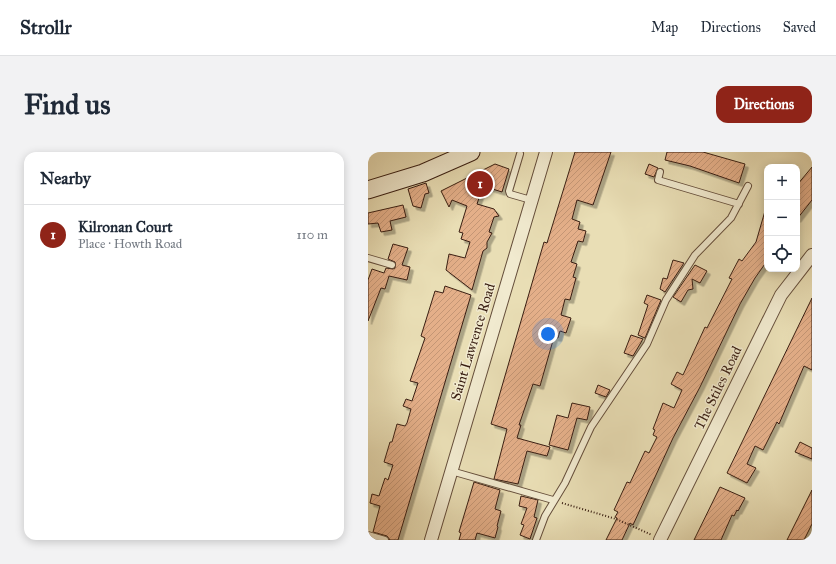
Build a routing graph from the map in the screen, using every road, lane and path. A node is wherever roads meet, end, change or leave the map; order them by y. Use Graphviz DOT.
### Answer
graph roads {
  1 [pos="471,152"];
  2 [pos="546,152"];
  3 [pos="520,154"];
  4 [pos="660,172"];
  5 [pos="748,186"];
  6 [pos="368,190"];
  7 [pos="531,200"];
  8 [pos="739,204"];
  9 [pos="812,255"];
  10 [pos="368,258"];
  11 [pos="392,265"];
  12 [pos="450,470"];
  13 [pos="553,500"];
  14 [pos="368,535"];
  15 [pos="385,540"];
  16 [pos="431,540"];
  17 [pos="536,540"];
  18 [pos="660,540"];
  1 -- 6 [label="main road"];
  2 -- 7 [label="street, Saint Lawrence Road"];
  3 -- 7 [label="lane"];
  4 -- 8 [label="lane"];
  5 -- 8 [label="lane"];
  7 -- 12 [label="street, Saint Lawrence Road"];
  8 -- 13 [label="lane"];
  9 -- 18 [label="street, The Stiles Road"];
  10 -- 11 [label="lane"];
  12 -- 13 [label="lane"];
  12 -- 16 [label="street, Saint Lawrence Road"];
  13 -- 17 [label="lane"];
  13 -- 18 [label="path"];
  14 -- 15 [label="lane"];
}
